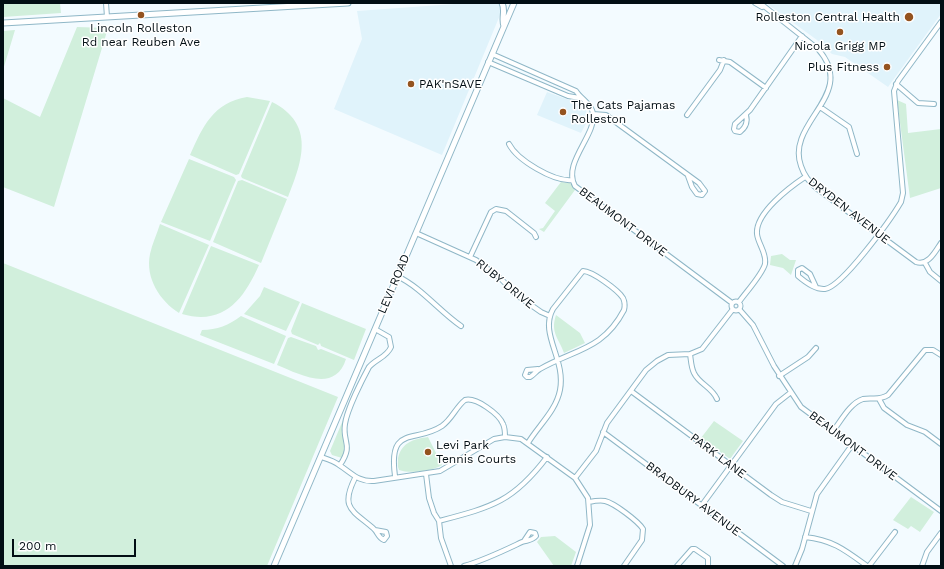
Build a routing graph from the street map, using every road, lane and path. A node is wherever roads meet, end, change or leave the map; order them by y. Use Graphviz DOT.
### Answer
graph roads {
  1 [pos="106,3"];
  2 [pos="348,3"];
  3 [pos="502,3"];
  4 [pos="514,3"];
  5 [pos="755,3"];
  6 [pos="760,3"];
  7 [pos="278,5"];
  8 [pos="766,9"];
  9 [pos="107,17"];
  10 [pos="941,22"];
  11 [pos="3,23"];
  12 [pos="504,26"];
  13 [pos="802,36"];
  14 [pos="492,54"];
  15 [pos="488,62"];
  16 [pos="540,74"];
  17 [pos="536,82"];
  18 [pos="896,84"];
  19 [pos="766,88"];
  20 [pos="580,98"];
  21 [pos="934,104"];
  22 [pos="820,107"];
  23 [pos="593,114"];
  24 [pos="687,115"];
  25 [pos="746,115"];
  26 [pos="509,144"];
  27 [pos="857,154"];
  28 [pos="688,176"];
  29 [pos="806,177"];
  30 [pos="572,180"];
  31 [pos="416,232"];
  32 [pos="878,234"];
  33 [pos="536,237"];
  34 [pos="941,243"];
  35 [pos="470,256"];
  36 [pos="925,263"];
  37 [pos="397,276"];
  38 [pos="941,281"];
  39 [pos="816,287"];
  40 [pos="738,302"];
  41 [pos="732,303"];
  42 [pos="733,309"];
  43 [pos="739,309"];
  44 [pos="550,316"];
  45 [pos="461,326"];
  46 [pos="375,329"];
  47 [pos="816,348"];
  48 [pos="690,354"];
  49 [pos="941,355"];
  50 [pos="559,361"];
  51 [pos="538,369"];
  52 [pos="779,376"];
  53 [pos="631,391"];
  54 [pos="790,393"];
  55 [pos="717,399"];
  56 [pos="880,399"];
  57 [pos="833,431"];
  58 [pos="603,432"];
  59 [pos="505,437"];
  60 [pos="528,443"];
  61 [pos="941,444"];
  62 [pos="852,445"];
  63 [pos="321,457"];
  64 [pos="547,457"];
  65 [pos="340,465"];
  66 [pos="731,466"];
  67 [pos="426,474"];
  68 [pos="395,476"];
  69 [pos="356,478"];
  70 [pos="576,478"];
  71 [pos="589,502"];
  72 [pos="702,505"];
  73 [pos="811,510"];
  74 [pos="941,511"];
  75 [pos="439,522"];
  76 [pos="375,530"];
  77 [pos="895,532"];
  78 [pos="941,533"];
  79 [pos="805,537"];
  80 [pos="524,541"];
  81 [pos="274,566"];
  82 [pos="452,566"];
  83 [pos="464,566"];
  84 [pos="577,566"];
  85 [pos="624,566"];
  86 [pos="677,566"];
  87 [pos="708,566"];
  88 [pos="783,566"];
  89 [pos="794,566"];
  90 [pos="868,566"];
  91 [pos="922,566"];
  1 -- 9 [label="street"];
  2 -- 7 [label="main road"];
  3 -- 12 [label="main road"];
  4 -- 12 [label="main road, LEVI ROAD"];
  5 -- 8 [label="street, DRYDEN AVENUE"];
  6 -- 8 [label="street, DRYDEN AVENUE"];
  7 -- 9 [label="main road"];
  8 -- 13 [label="street, DRYDEN AVENUE"];
  9 -- 11 [label="main road"];
  10 -- 18 [label="street"];
  12 -- 14 [label="main road, LEVI ROAD"];
  13 -- 19 [label="street"];
  13 -- 22 [label="street, DRYDEN AVENUE"];
  14 -- 15 [label="main road, LEVI ROAD"];
  14 -- 16 [label="street"];
  15 -- 17 [label="street"];
  15 -- 31 [label="main road, LEVI ROAD"];
  16 -- 17 [label="street"];
  16 -- 20 [label="street"];
  17 -- 20 [label="street"];
  18 -- 21 [label="street"];
  18 -- 32 [label="street"];
  19 -- 24 [label="street"];
  19 -- 25 [label="street"];
  20 -- 23 [label="street"];
  22 -- 27 [label="street"];
  22 -- 29 [label="street, DRYDEN AVENUE"];
  23 -- 28 [label="street"];
  23 -- 30 [label="street, BEAUMONT DRIVE"];
  26 -- 30 [label="street"];
  28 -- 28 [label="street"];
  29 -- 32 [label="street, DRYDEN AVENUE"];
  29 -- 40 [label="street"];
  30 -- 41 [label="street, BEAUMONT DRIVE"];
  31 -- 35 [label="street, RUBY DRIVE"];
  31 -- 37 [label="main road, LEVI ROAD"];
  32 -- 36 [label="street, DRYDEN AVENUE"];
  32 -- 39 [label="street"];
  33 -- 35 [label="street"];
  34 -- 36 [label="street"];
  35 -- 44 [label="street, RUBY DRIVE"];
  36 -- 38 [label="street"];
  37 -- 45 [label="street"];
  37 -- 46 [label="main road, LEVI ROAD"];
  39 -- 39 [label="street"];
  40 -- 41 [label="street"];
  40 -- 43 [label="street"];
  41 -- 42 [label="street"];
  42 -- 43 [label="street"];
  42 -- 48 [label="street"];
  43 -- 52 [label="street, BEAUMONT DRIVE"];
  44 -- 50 [label="street"];
  44 -- 50 [label="street"];
  46 -- 63 [label="main road, LEVI ROAD"];
  46 -- 65 [label="street"];
  47 -- 52 [label="street"];
  48 -- 53 [label="street"];
  48 -- 55 [label="street"];
  49 -- 56 [label="street"];
  50 -- 51 [label="street"];
  50 -- 60 [label="street"];
  52 -- 54 [label="street, BEAUMONT DRIVE"];
  53 -- 58 [label="street"];
  53 -- 66 [label="street, PARK LANE"];
  54 -- 57 [label="street, BEAUMONT DRIVE"];
  54 -- 66 [label="street"];
  56 -- 57 [label="street"];
  56 -- 61 [label="street"];
  57 -- 62 [label="street, BEAUMONT DRIVE"];
  58 -- 70 [label="street"];
  58 -- 72 [label="street, BRADBURY AVENUE"];
  59 -- 60 [label="street"];
  59 -- 67 [label="street"];
  59 -- 68 [label="street"];
  60 -- 64 [label="street"];
  62 -- 73 [label="street"];
  62 -- 74 [label="street, BEAUMONT DRIVE"];
  63 -- 65 [label="street"];
  63 -- 81 [label="main road, LEVI ROAD"];
  64 -- 70 [label="street"];
  64 -- 75 [label="street"];
  65 -- 69 [label="street"];
  66 -- 72 [label="street"];
  66 -- 73 [label="street, PARK LANE"];
  67 -- 68 [label="street"];
  67 -- 75 [label="street"];
  68 -- 69 [label="street"];
  69 -- 76 [label="street"];
  70 -- 71 [label="street"];
  71 -- 84 [label="street"];
  71 -- 85 [label="street"];
  72 -- 88 [label="street, BRADBURY AVENUE"];
  73 -- 79 [label="street"];
  75 -- 82 [label="street"];
  77 -- 90 [label="street"];
  78 -- 91 [label="street"];
  79 -- 89 [label="street"];
  79 -- 90 [label="street"];
  80 -- 83 [label="street"];
  86 -- 87 [label="street"];
}
